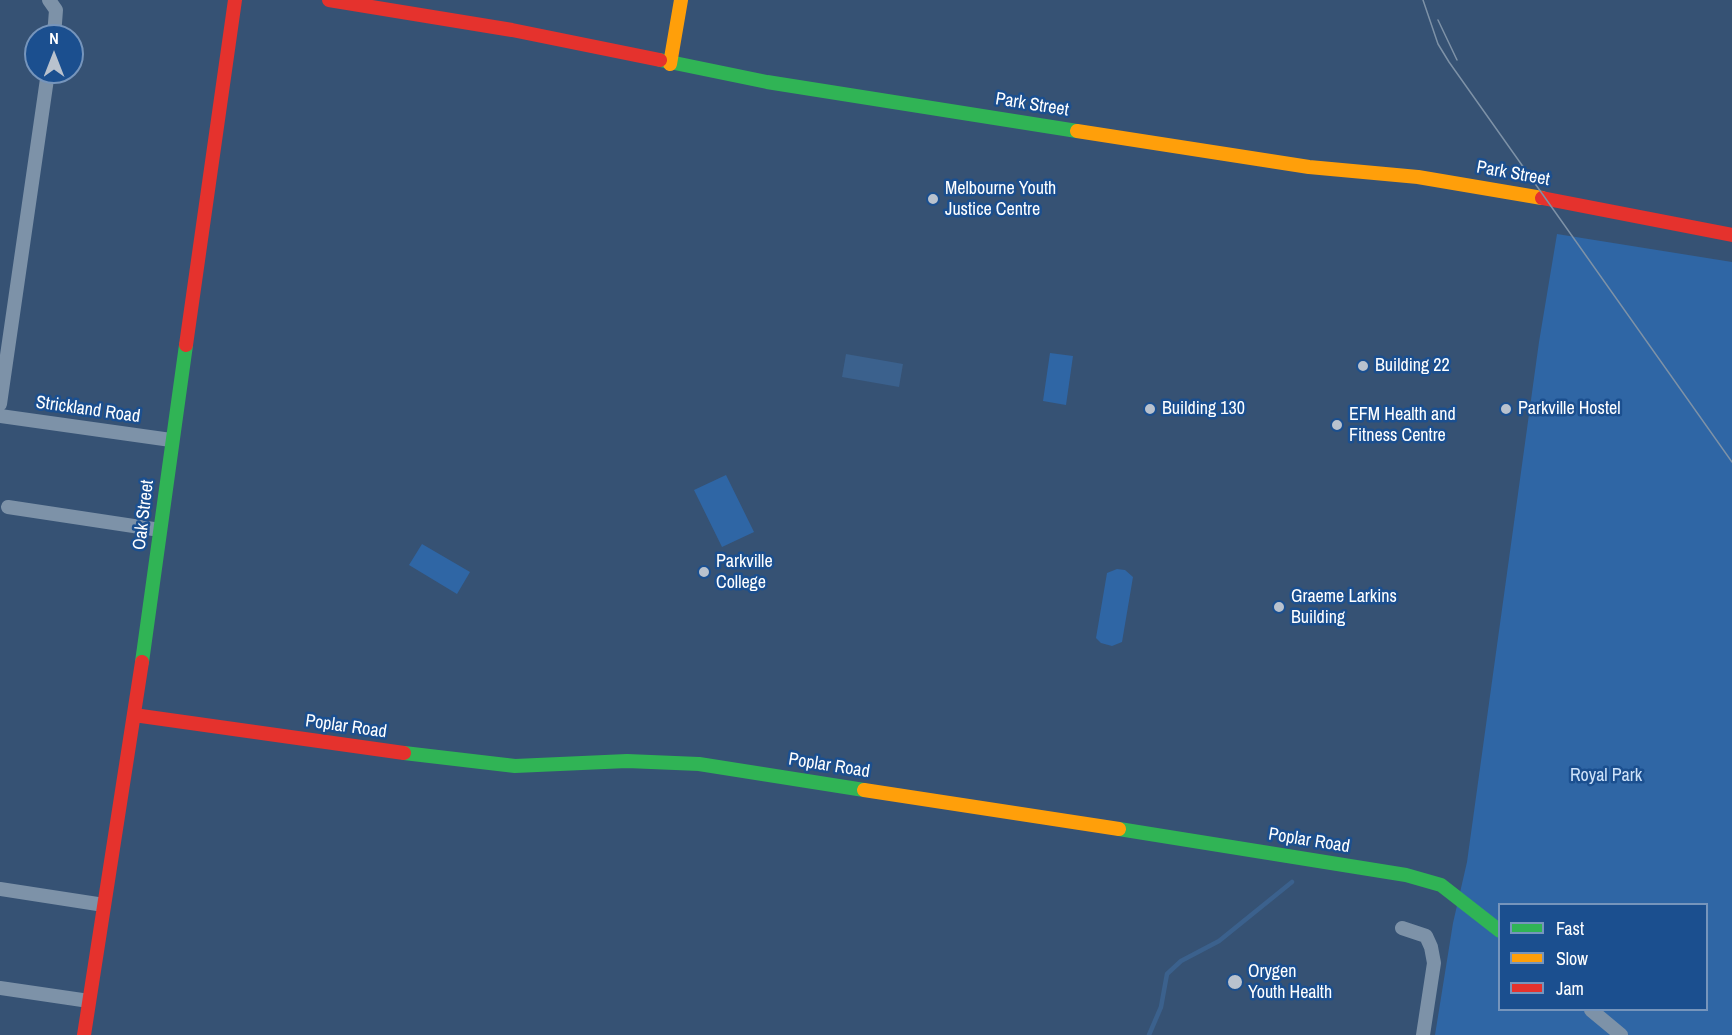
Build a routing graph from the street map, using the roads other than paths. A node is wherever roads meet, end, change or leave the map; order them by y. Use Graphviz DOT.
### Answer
graph roads {
  1 [pos="235,0"];
  2 [pos="329,0"];
  3 [pos="681,0"];
  4 [pos="51,1"];
  5 [pos="55,24"];
  6 [pos="670,64"];
  7 [pos="46,84"];
  8 [pos="1731,230"];
  9 [pos="0,404"];
  10 [pos="0,416"];
  11 [pos="171,440"];
  12 [pos="8,507"];
  13 [pos="160,530"];
  14 [pos="134,714"];
  15 [pos="0,889"];
  16 [pos="104,905"];
  17 [pos="1402,928"];
  18 [pos="1498,929"];
  19 [pos="0,988"];
  20 [pos="89,1001"];
  21 [pos="1592,1011"];
  22 [pos="84,1035"];
  23 [pos="1423,1035"];
  24 [pos="1621,1035"];
  1 -- 11 [label="street, Oak Street"];
  2 -- 6 [label="street, Park Street"];
  3 -- 6 [label="street"];
  4 -- 5 [label="street"];
  6 -- 8 [label="street, Park Street"];
  7 -- 9 [label="street"];
  10 -- 11 [label="street, Strickland Road"];
  11 -- 13 [label="street, Oak Street"];
  12 -- 13 [label="street"];
  13 -- 14 [label="street, Oak Street"];
  14 -- 16 [label="street, Oak Street"];
  14 -- 18 [label="street, Poplar Road"];
  15 -- 16 [label="street"];
  16 -- 20 [label="street, Oak Street"];
  17 -- 23 [label="street"];
  19 -- 20 [label="street"];
  20 -- 22 [label="street, Oak Street"];
  21 -- 24 [label="street"];
}
